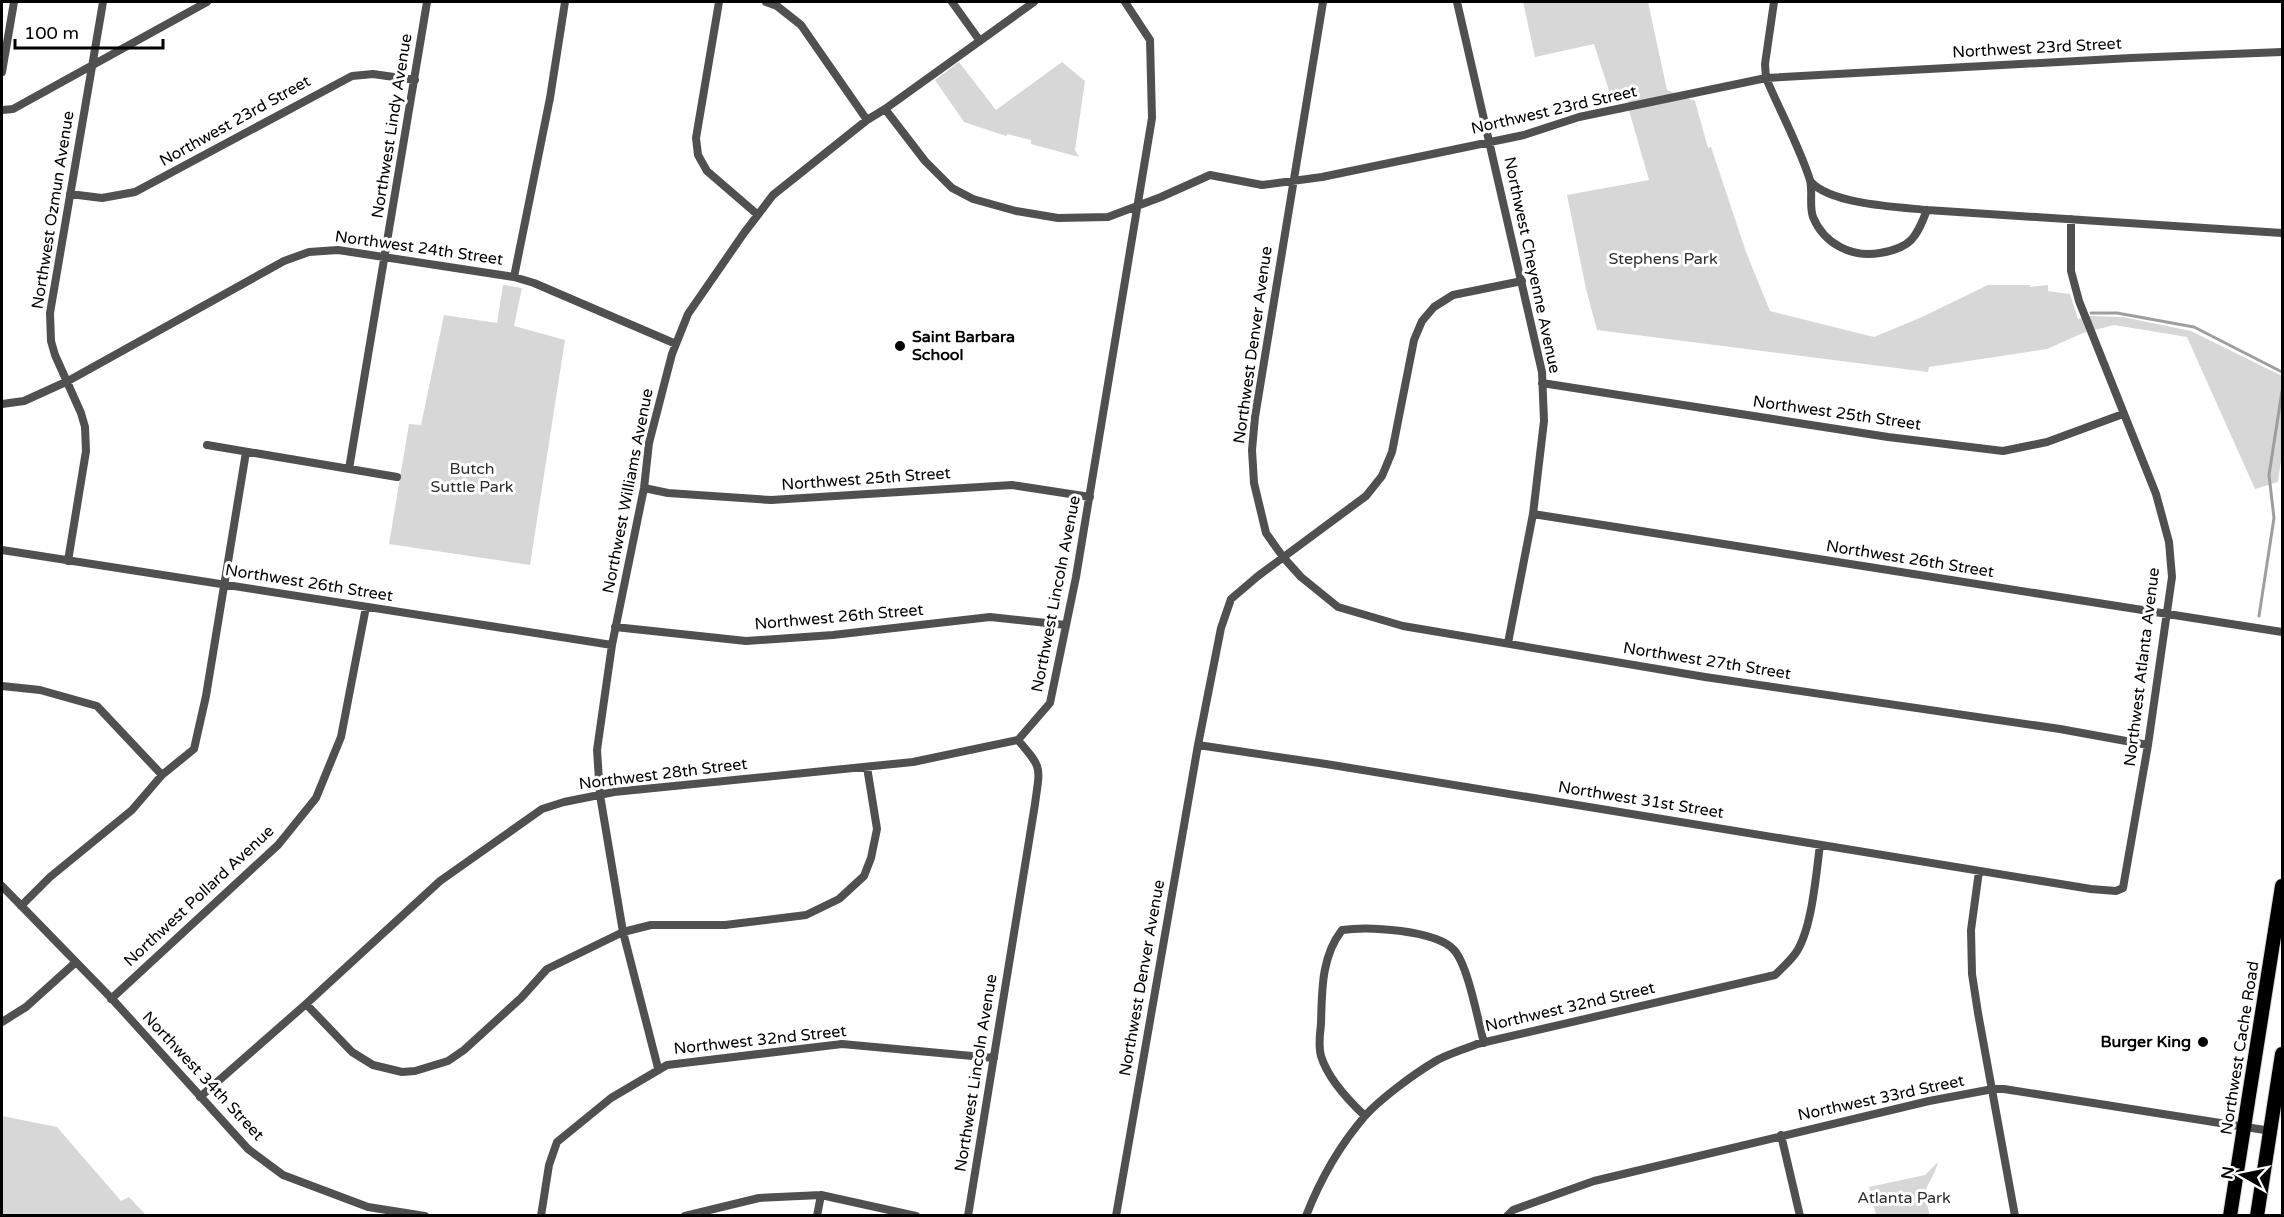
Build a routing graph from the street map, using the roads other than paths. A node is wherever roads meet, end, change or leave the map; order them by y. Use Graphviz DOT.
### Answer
graph roads {
  1 [pos="14,2"];
  2 [pos="103,2"];
  3 [pos="207,2"];
  4 [pos="427,2"];
  5 [pos="565,2"];
  6 [pos="719,2"];
  7 [pos="766,2"];
  8 [pos="952,2"];
  9 [pos="1034,2"];
  10 [pos="1125,2"];
  11 [pos="1323,2"];
  12 [pos="1457,2"];
  13 [pos="1774,2"];
  14 [pos="980,41"];
  15 [pos="2283,52"];
  16 [pos="92,66"];
  17 [pos="2,72"];
  18 [pos="1766,78"];
  19 [pos="415,80"];
  20 [pos="885,109"];
  21 [pos="2,110"];
  22 [pos="867,120"];
  23 [pos="1489,141"];
  24 [pos="1293,181"];
  25 [pos="1811,182"];
  26 [pos="70,194"];
  27 [pos="1138,206"];
  28 [pos="1927,210"];
  29 [pos="758,215"];
  30 [pos="2071,219"];
  31 [pos="2283,233"];
  32 [pos="385,256"];
  33 [pos="514,277"];
  34 [pos="1522,281"];
  35 [pos="676,344"];
  36 [pos="68,381"];
  37 [pos="1542,383"];
  38 [pos="2,404"];
  39 [pos="2123,414"];
  40 [pos="207,445"];
  41 [pos="246,452"];
  42 [pos="349,469"];
  43 [pos="398,477"];
  44 [pos="644,488"];
  45 [pos="1090,497"];
  46 [pos="1533,514"];
  47 [pos="2,550"];
  48 [pos="1282,557"];
  49 [pos="68,561"];
  50 [pos="225,585"];
  51 [pos="366,607"];
  52 [pos="2167,615"];
  53 [pos="1066,625"];
  54 [pos="615,627"];
  55 [pos="2283,632"];
  56 [pos="1508,643"];
  57 [pos="612,645"];
  58 [pos="2,686"];
  59 [pos="1018,740"];
  60 [pos="1198,745"];
  61 [pos="2148,745"];
  62 [pos="867,767"];
  63 [pos="162,776"];
  64 [pos="600,795"];
  65 [pos="1820,845"];
  66 [pos="1979,871"];
  67 [pos="2124,883"];
  68 [pos="2,886"];
  69 [pos="2283,886"];
  70 [pos="21,906"];
  71 [pos="623,932"];
  72 [pos="76,962"];
  73 [pos="111,999"];
  74 [pos="306,1004"];
  75 [pos="2,1022"];
  76 [pos="1484,1043"];
  77 [pos="2283,1054"];
  78 [pos="994,1058"];
  79 [pos="658,1068"];
  80 [pos="1993,1089"];
  81 [pos="200,1097"];
  82 [pos="1365,1116"];
  83 [pos="2245,1126"];
  84 [pos="2271,1131"];
  85 [pos="1781,1135"];
  86 [pos="821,1195"];
  87 [pos="367,1211"];
  88 [pos="425,1215"];
  89 [pos="541,1215"];
  90 [pos="685,1215"];
  91 [pos="817,1215"];
  92 [pos="916,1215"];
  93 [pos="968,1215"];
  94 [pos="1116,1215"];
  95 [pos="1306,1215"];
  96 [pos="1507,1215"];
  97 [pos="1800,1215"];
  98 [pos="2015,1215"];
  99 [pos="2230,1215"];
  100 [pos="2257,1215"];
  1 -- 17 [label="street"];
  2 -- 16 [label="street, Northwest Ozmun Avenue"];
  3 -- 16 [label="street"];
  4 -- 19 [label="street, Northwest Lindy Avenue"];
  5 -- 33 [label="street"];
  6 -- 29 [label="street"];
  7 -- 22 [label="street"];
  8 -- 14 [label="street"];
  9 -- 14 [label="street, Northwest Williams Avenue"];
  10 -- 27 [label="street, Northwest Lincoln Avenue"];
  11 -- 24 [label="street, Northwest Denver Avenue"];
  12 -- 23 [label="street, Northwest Cheyenne Avenue"];
  13 -- 18 [label="street"];
  14 -- 20 [label="street, Northwest Williams Avenue"];
  15 -- 18 [label="street, Northwest 23rd Street"];
  16 -- 21 [label="street"];
  16 -- 26 [label="street, Northwest Ozmun Avenue"];
  18 -- 23 [label="street, Northwest 23rd Street"];
  18 -- 25 [label="street"];
  19 -- 26 [label="street, Northwest 23rd Street"];
  19 -- 32 [label="street, Northwest Lindy Avenue"];
  20 -- 22 [label="street, Northwest Williams Avenue"];
  20 -- 27 [label="street, Northwest 23rd Street"];
  22 -- 29 [label="street, Northwest Williams Avenue"];
  23 -- 24 [label="street, Northwest 23rd Street"];
  23 -- 34 [label="street, Northwest Cheyenne Avenue"];
  24 -- 27 [label="street, Northwest 23rd Street"];
  24 -- 48 [label="street, Northwest Denver Avenue"];
  25 -- 28 [label="street"];
  25 -- 28 [label="street"];
  26 -- 36 [label="street, Northwest Ozmun Avenue"];
  27 -- 45 [label="street, Northwest Lincoln Avenue"];
  28 -- 30 [label="street"];
  29 -- 35 [label="street, Northwest Williams Avenue"];
  30 -- 31 [label="street"];
  30 -- 39 [label="street, Northwest Atlanta Avenue"];
  32 -- 33 [label="street, Northwest 24th Street"];
  32 -- 36 [label="street, Northwest 24th Street"];
  32 -- 42 [label="street, Northwest Lindy Avenue"];
  33 -- 35 [label="street, Northwest 24th Street"];
  34 -- 37 [label="street, Northwest Cheyenne Avenue"];
  34 -- 48 [label="street"];
  35 -- 44 [label="street, Northwest Williams Avenue"];
  36 -- 38 [label="street, Northwest 24th Street"];
  36 -- 49 [label="street, Northwest Ozmun Avenue"];
  37 -- 39 [label="street, Northwest 25th Street"];
  37 -- 46 [label="street, Northwest Cheyenne Avenue"];
  39 -- 52 [label="street, Northwest Atlanta Avenue"];
  40 -- 41 [label="street"];
  41 -- 42 [label="street"];
  41 -- 50 [label="street"];
  42 -- 43 [label="street"];
  44 -- 45 [label="street, Northwest 25th Street"];
  44 -- 54 [label="street, Northwest Williams Avenue"];
  45 -- 53 [label="street, Northwest Lincoln Avenue"];
  46 -- 52 [label="street, Northwest 26th Street"];
  46 -- 56 [label="street, Northwest Cheyenne Avenue"];
  47 -- 49 [label="street, Northwest 26th Street"];
  48 -- 56 [label="street, Northwest 27th Street"];
  48 -- 60 [label="street"];
  49 -- 50 [label="street, Northwest 26th Street"];
  50 -- 51 [label="street, Northwest 26th Street"];
  50 -- 63 [label="street"];
  51 -- 57 [label="street, Northwest 26th Street"];
  51 -- 73 [label="street, Northwest Pollard Avenue"];
  52 -- 55 [label="street, Northwest 26th Street"];
  52 -- 61 [label="street, Northwest Atlanta Avenue"];
  53 -- 54 [label="street, Northwest 26th Street"];
  53 -- 59 [label="street, Northwest Lincoln Avenue"];
  54 -- 57 [label="street, Northwest Williams Avenue"];
  56 -- 61 [label="street, Northwest 27th Street"];
  57 -- 64 [label="street, Northwest Williams Avenue"];
  58 -- 63 [label="street"];
  59 -- 62 [label="street, Northwest 28th Street"];
  59 -- 78 [label="street, Northwest Lincoln Avenue"];
  60 -- 65 [label="street, Northwest 31st Street"];
  60 -- 94 [label="street, Northwest Denver Avenue"];
  61 -- 67 [label="street, Northwest Atlanta Avenue"];
  62 -- 64 [label="street, Northwest 28th Street"];
  62 -- 71 [label="street"];
  63 -- 70 [label="street"];
  64 -- 71 [label="street, Northwest Williams Avenue"];
  64 -- 74 [label="street, Northwest 28th Street"];
  65 -- 66 [label="street, Northwest 31st Street"];
  65 -- 76 [label="street, Northwest 32nd Street"];
  66 -- 67 [label="street, Northwest 31st Street"];
  66 -- 80 [label="street"];
  68 -- 70 [label="street, Northwest 34th Street"];
  69 -- 83 [label="main road, Northwest Cache Road"];
  70 -- 72 [label="street, Northwest 34th Street"];
  71 -- 74 [label="street"];
  71 -- 79 [label="street, Northwest Williams Avenue"];
  72 -- 73 [label="street, Northwest 34th Street"];
  72 -- 75 [label="street"];
  73 -- 81 [label="street, Northwest 34th Street"];
  74 -- 81 [label="street, Northwest 28th Street"];
  76 -- 82 [label="street, Northwest 32nd Street"];
  76 -- 82 [label="street"];
  77 -- 84 [label="main road"];
  78 -- 79 [label="street, Northwest 32nd Street"];
  78 -- 93 [label="street, Northwest Lincoln Avenue"];
  79 -- 89 [label="street, Northwest 32nd Street"];
  80 -- 83 [label="street, Northwest 33rd Street"];
  80 -- 85 [label="street, Northwest 33rd Street"];
  80 -- 98 [label="street"];
  81 -- 87 [label="street, Northwest 34th Street"];
  82 -- 95 [label="street, Northwest 32nd Street"];
  83 -- 84 [label="street, Northwest 33rd Street"];
  83 -- 99 [label="main road, Northwest Cache Road"];
  84 -- 100 [label="main road"];
  85 -- 96 [label="street, Northwest 33rd Street"];
  85 -- 97 [label="street"];
  86 -- 90 [label="street"];
  86 -- 91 [label="street"];
  86 -- 92 [label="street"];
  87 -- 88 [label="street, Northwest 34th Street"];
}
